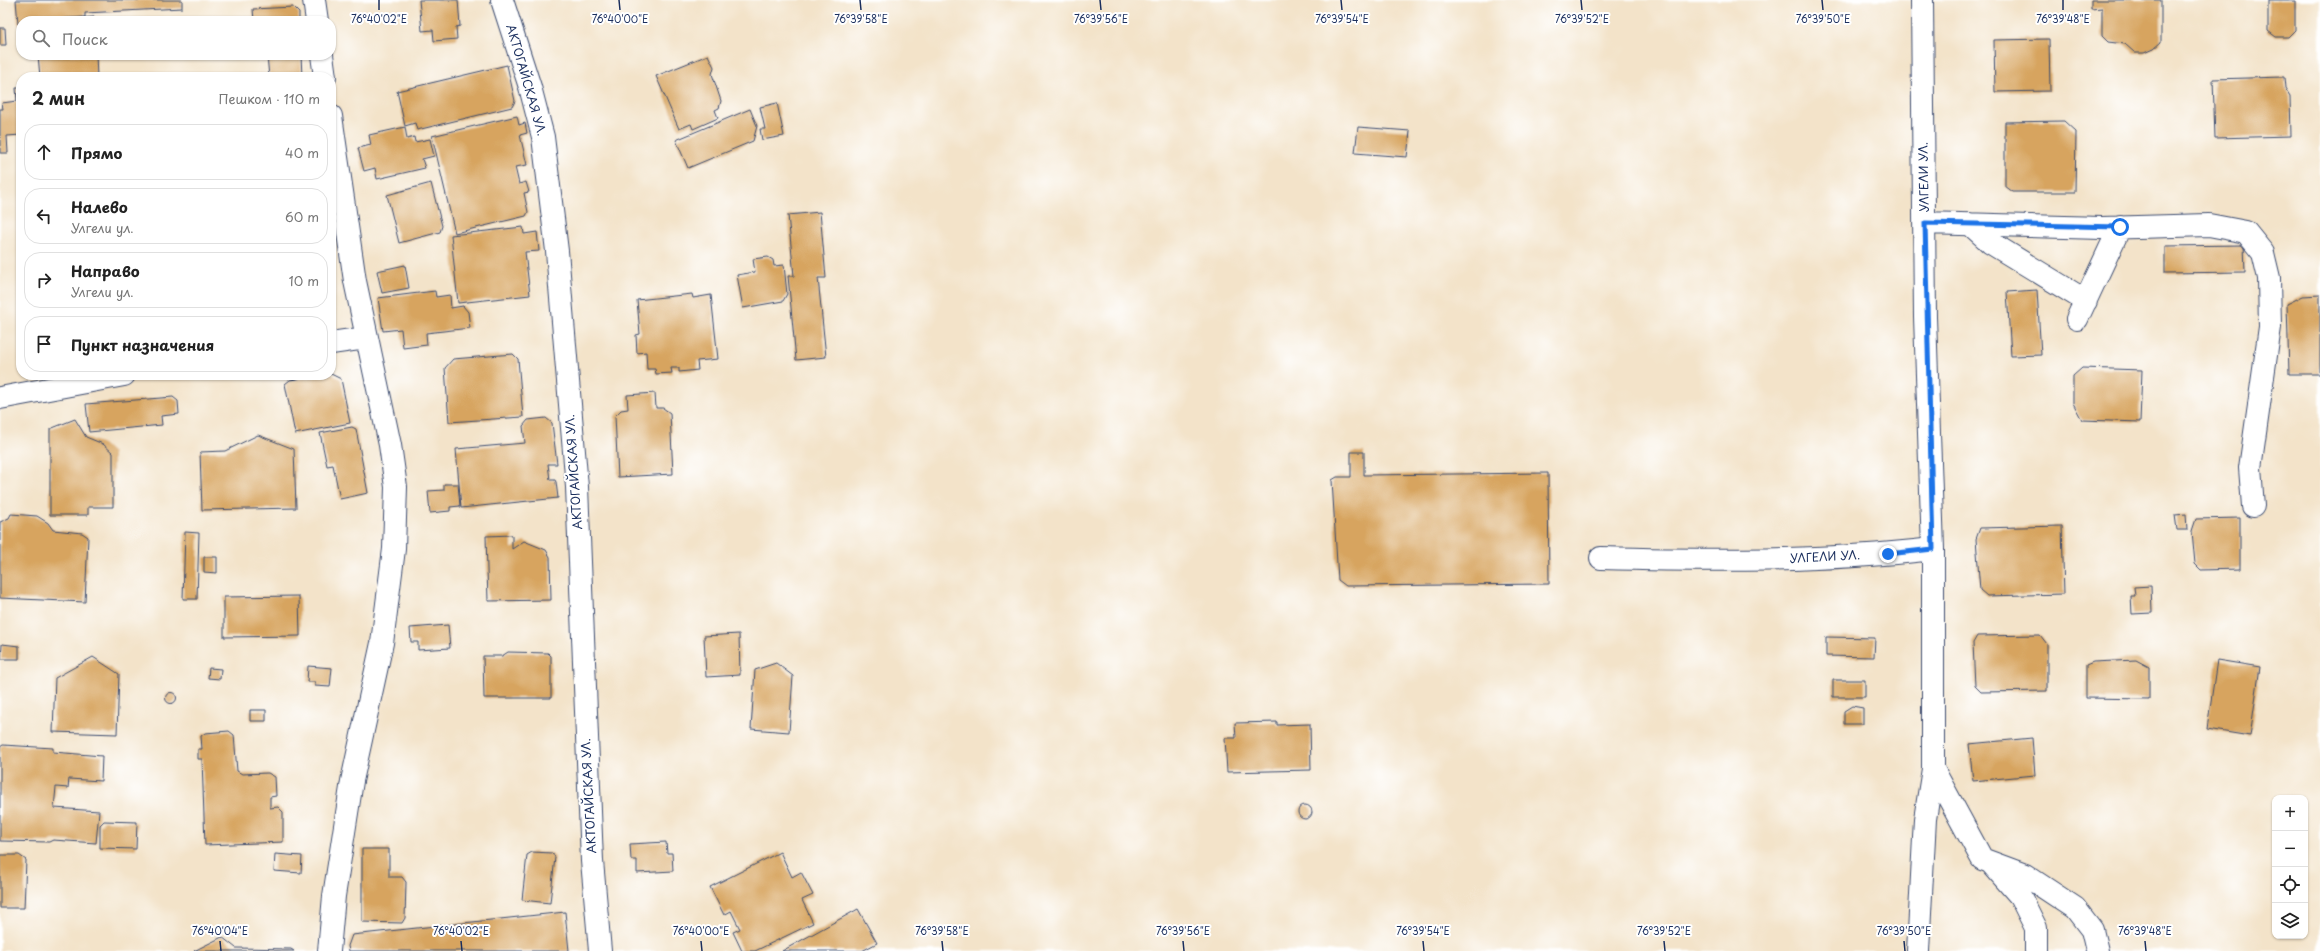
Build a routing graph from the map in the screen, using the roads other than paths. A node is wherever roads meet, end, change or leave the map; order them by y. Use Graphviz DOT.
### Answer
graph roads {
  1 [pos="314,0"];
  2 [pos="502,0"];
  3 [pos="1922,0"];
  4 [pos="316,16"];
  5 [pos="323,60"];
  6 [pos="324,72"];
  7 [pos="336,150"];
  8 [pos="1925,223"];
  9 [pos="1970,224"];
  10 [pos="2120,227"];
  11 [pos="366,338"];
  12 [pos="336,342"];
  13 [pos="97,380"];
  14 [pos="0,398"];
  15 [pos="2253,506"];
  16 [pos="1933,549"];
  17 [pos="1601,558"];
  18 [pos="1932,769"];
  19 [pos="1991,863"];
  20 [pos="329,951"];
  21 [pos="600,951"];
  22 [pos="1918,951"];
  23 [pos="2036,951"];
  24 [pos="2097,951"];
  1 -- 4 [label="street"];
  2 -- 21 [label="street, АКТОГАЙСКАЯ УЛ."];
  3 -- 8 [label="street, УЛГЕЛИ УЛ."];
  5 -- 6 [label="street"];
  7 -- 11 [label="street"];
  8 -- 9 [label="street"];
  8 -- 16 [label="street, УЛГЕЛИ УЛ."];
  9 -- 10 [label="street"];
  9 -- 10 [label="street"];
  10 -- 15 [label="street"];
  11 -- 12 [label="street"];
  11 -- 20 [label="street"];
  13 -- 14 [label="street"];
  16 -- 17 [label="street, УЛГЕЛИ УЛ."];
  16 -- 18 [label="street"];
  18 -- 19 [label="street"];
  18 -- 22 [label="street"];
  19 -- 23 [label="street"];
  19 -- 24 [label="street"];
}
